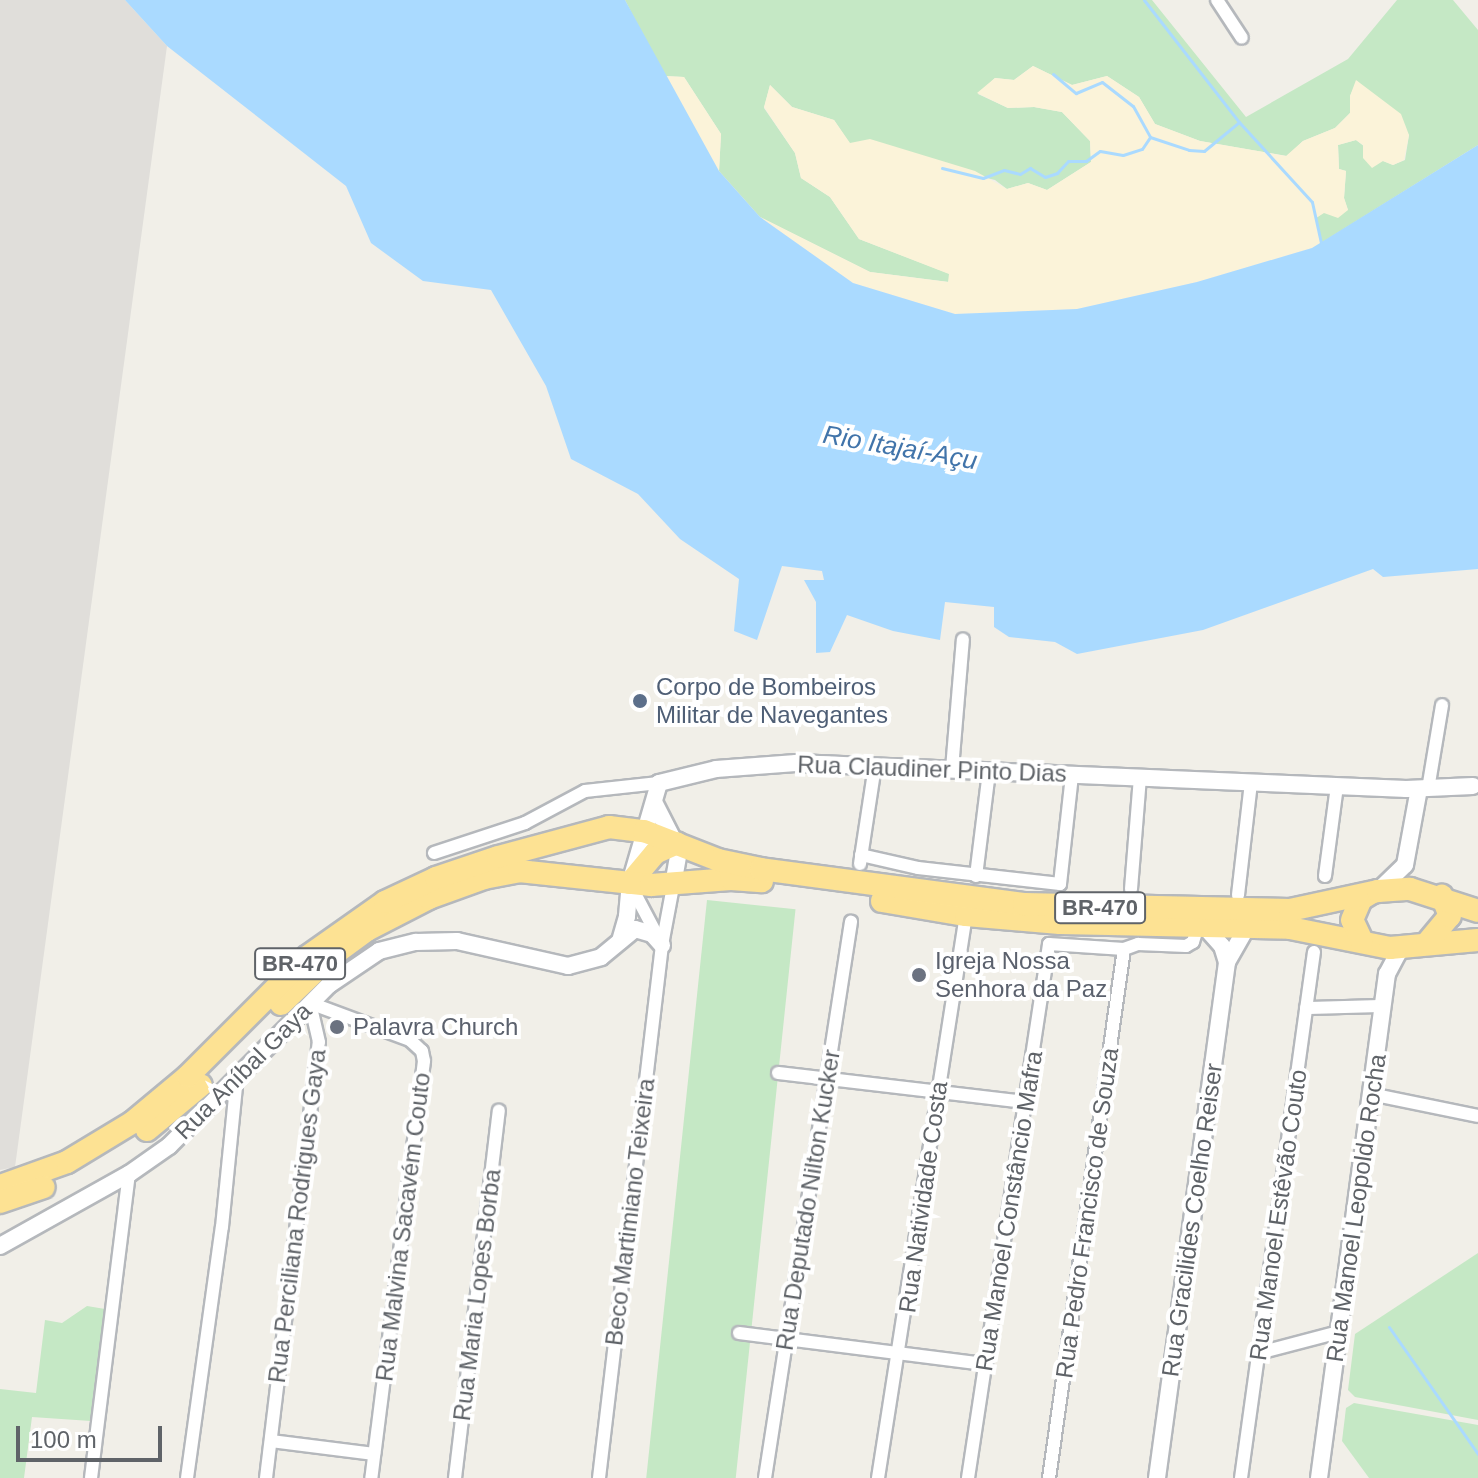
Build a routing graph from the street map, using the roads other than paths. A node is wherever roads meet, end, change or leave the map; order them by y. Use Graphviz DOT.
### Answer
graph roads {
  1 [pos="1217,0"];
  2 [pos="1242,38"];
  3 [pos="963,639"];
  4 [pos="1442,705"];
  5 [pos="875,766"];
  6 [pos="952,769"];
  7 [pos="989,771"];
  8 [pos="1072,775"];
  9 [pos="1140,778"];
  10 [pos="1251,782"];
  11 [pos="659,783"];
  12 [pos="1337,786"];
  13 [pos="1424,789"];
  14 [pos="1476,791"];
  15 [pos="655,804"];
  16 [pos="644,831"];
  17 [pos="677,843"];
  18 [pos="434,853"];
  19 [pos="1409,854"];
  20 [pos="976,876"];
  21 [pos="1325,876"];
  22 [pos="630,883"];
  23 [pos="673,886"];
  24 [pos="1131,889"];
  25 [pos="1374,892"];
  26 [pos="1238,895"];
  27 [pos="1436,895"];
  28 [pos="1478,911"];
  29 [pos="966,915"];
  30 [pos="1253,919"];
  31 [pos="851,922"];
  32 [pos="1201,926"];
  33 [pos="1478,940"];
  34 [pos="620,941"];
  35 [pos="1362,941"];
  36 [pos="662,945"];
  37 [pos="1417,945"];
  38 [pos="1124,949"];
  39 [pos="1314,952"];
  40 [pos="1227,962"];
  41 [pos="310,1003"];
  42 [pos="1383,1006"];
  43 [pos="1306,1008"];
  44 [pos="778,1073"];
  45 [pos="237,1078"];
  46 [pos="827,1080"];
  47 [pos="938,1094"];
  48 [pos="1371,1094"];
  49 [pos="1025,1102"];
  50 [pos="499,1111"];
  51 [pos="1478,1116"];
  52 [pos="129,1174"];
  53 [pos="0,1186"];
  54 [pos="0,1202"];
  55 [pos="0,1246"];
  56 [pos="1339,1332"];
  57 [pos="739,1333"];
  58 [pos="786,1342"];
  59 [pos="1259,1353"];
  60 [pos="899,1354"];
  61 [pos="986,1364"];
  62 [pos="271,1441"];
  63 [pos="374,1454"];
  64 [pos="91,1478"];
  65 [pos="187,1478"];
  66 [pos="266,1478"];
  67 [pos="371,1478"];
  68 [pos="455,1478"];
  69 [pos="599,1478"];
  70 [pos="765,1478"];
  71 [pos="878,1478"];
  72 [pos="968,1478"];
  73 [pos="1049,1478"];
  74 [pos="1157,1478"];
  75 [pos="1241,1478"];
  76 [pos="1319,1478"];
  1 -- 2 [label="street"];
  3 -- 6 [label="street"];
  4 -- 13 [label="street"];
  5 -- 6 [label="main road, Rua Claudiner Pinto Dias"];
  5 -- 11 [label="main road, Rua Claudiner Pinto Dias"];
  5 -- 20 [label="street"];
  6 -- 7 [label="main road, Rua Claudiner Pinto Dias"];
  7 -- 8 [label="main road, Rua Claudiner Pinto Dias"];
  7 -- 20 [label="street"];
  8 -- 9 [label="main road, Rua Claudiner Pinto Dias"];
  8 -- 20 [label="street"];
  9 -- 10 [label="main road, Rua Claudiner Pinto Dias"];
  9 -- 24 [label="street"];
  10 -- 12 [label="main road, Rua Claudiner Pinto Dias"];
  10 -- 26 [label="street"];
  11 -- 15 [label="main road"];
  11 -- 18 [label="street, Rua Claudiner Pinto Dias"];
  12 -- 13 [label="main road, Rua Claudiner Pinto Dias"];
  12 -- 21 [label="street"];
  13 -- 14 [label="main road, Rua Claudiner Pinto Dias"];
  13 -- 19 [label="main road"];
  15 -- 16 [label="main road"];
  15 -- 17 [label="main road"];
  16 -- 17 [label="highway, BR-470"];
  16 -- 22 [label="main road"];
  16 -- 53 [label="highway, BR-470"];
  17 -- 22 [label="highway"];
  17 -- 23 [label="main road"];
  17 -- 30 [label="highway, BR-470"];
  19 -- 25 [label="main road"];
  19 -- 27 [label="main road"];
  22 -- 23 [label="highway, BR-470"];
  22 -- 34 [label="main road"];
  22 -- 36 [label="street"];
  22 -- 54 [label="highway, BR-470"];
  23 -- 29 [label="highway, BR-470"];
  23 -- 36 [label="street, Beco Martimiano Teixeira"];
  25 -- 27 [label="highway, BR-470"];
  25 -- 30 [label="highway, BR-470"];
  25 -- 35 [label="highway"];
  27 -- 28 [label="highway, BR-470"];
  27 -- 37 [label="highway"];
  29 -- 32 [label="highway, BR-470"];
  29 -- 47 [label="street, Rua Natividade Costa"];
  30 -- 32 [label="highway, BR-470"];
  30 -- 35 [label="highway, BR-470"];
  30 -- 40 [label="main road, Rua Gracilides Coelho Reiser"];
  31 -- 46 [label="street, Rua Deputado Nilton Kucker"];
  32 -- 38 [label="street"];
  32 -- 40 [label="main road"];
  33 -- 37 [label="highway, BR-470"];
  34 -- 36 [label="main road"];
  34 -- 41 [label="main road, Rua Aníbal Gaya"];
  35 -- 37 [label="highway, BR-470"];
  36 -- 69 [label="street, Beco Martimiano Teixeira"];
  37 -- 42 [label="main road, Rua Manoel Leopoldo Rocha"];
  38 -- 49 [label="street, Rua Manoel Constâncio Mafra"];
  38 -- 73 [label="street, Rua Pedro Francisco de Souza"];
  39 -- 43 [label="street, Rua Manoel Estêvão Couto"];
  40 -- 74 [label="main road, Rua Gracilides Coelho Reiser"];
  41 -- 45 [label="main road, Rua Aníbal Gaya"];
  41 -- 62 [label="street, Rua Perciliana Rodrigues Gaya"];
  41 -- 63 [label="street, Rua Malvina Sacavém Couto"];
  42 -- 43 [label="street"];
  42 -- 48 [label="main road, Rua Manoel Leopoldo Rocha"];
  43 -- 59 [label="street, Rua Manoel Estêvão Couto"];
  44 -- 46 [label="street"];
  45 -- 52 [label="main road, Rua Aníbal Gaya"];
  45 -- 65 [label="street"];
  46 -- 47 [label="street"];
  46 -- 58 [label="street, Rua Deputado Nilton Kucker"];
  47 -- 49 [label="street"];
  47 -- 60 [label="street, Rua Natividade Costa"];
  48 -- 51 [label="street"];
  48 -- 56 [label="main road, Rua Manoel Leopoldo Rocha"];
  49 -- 61 [label="street, Rua Manoel Constâncio Mafra"];
  50 -- 68 [label="street, Rua Maria Lopes Borba"];
  52 -- 55 [label="main road, Rua Aníbal Gaya"];
  52 -- 64 [label="street"];
  56 -- 59 [label="street"];
  56 -- 76 [label="main road, Rua Manoel Leopoldo Rocha"];
  57 -- 58 [label="street"];
  58 -- 60 [label="street"];
  58 -- 70 [label="street, Rua Deputado Nilton Kucker"];
  59 -- 75 [label="street, Rua Manoel Estêvão Couto"];
  60 -- 61 [label="street"];
  60 -- 71 [label="street, Rua Natividade Costa"];
  61 -- 72 [label="street, Rua Manoel Constâncio Mafra"];
  62 -- 63 [label="street"];
  62 -- 66 [label="street, Rua Perciliana Rodrigues Gaya"];
  63 -- 67 [label="street, Rua Malvina Sacavém Couto"];
}
